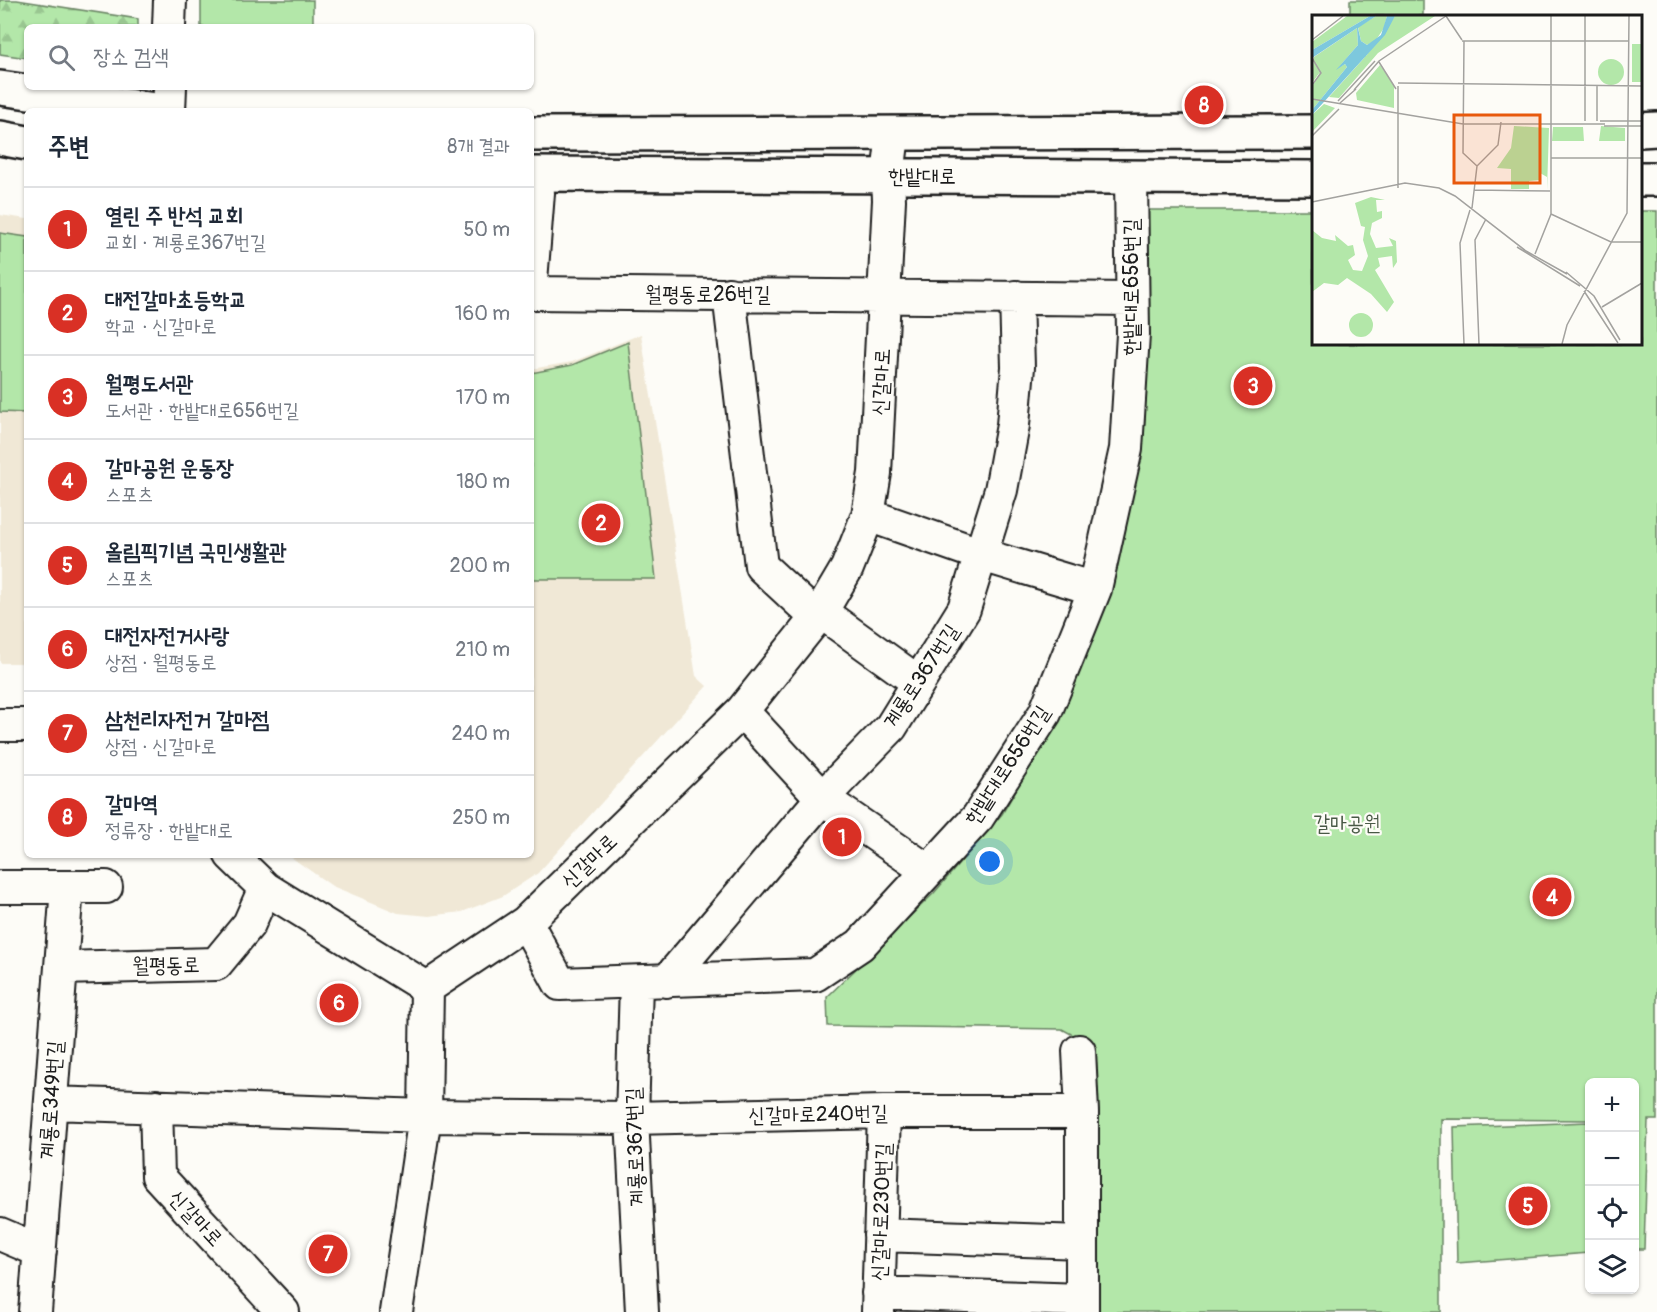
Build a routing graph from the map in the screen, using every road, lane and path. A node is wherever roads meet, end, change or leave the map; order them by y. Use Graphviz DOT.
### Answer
graph roads {
  1 [pos="170,0"];
  2 [pos="169,24"];
  3 [pos="0,88"];
  4 [pos="170,90"];
  5 [pos="142,108"];
  6 [pos="169,108"];
  7 [pos="1657,129"];
  8 [pos="1642,130"];
  9 [pos="1312,132"];
  10 [pos="534,134"];
  11 [pos="893,134"];
  12 [pos="0,138"];
  13 [pos="24,142"];
  14 [pos="534,174"];
  15 [pos="888,176"];
  16 [pos="1131,177"];
  17 [pos="534,178"];
  18 [pos="1312,178"];
  19 [pos="534,243"];
  20 [pos="534,293"];
  21 [pos="729,294"];
  22 [pos="884,296"];
  23 [pos="1016,297"];
  24 [pos="1132,299"];
  25 [pos="868,515"];
  26 [pos="982,555"];
  27 [pos="1095,589"];
  28 [pos="818,615"];
  29 [pos="918,682"];
  30 [pos="742,711"];
  31 [pos="0,725"];
  32 [pos="24,725"];
  33 [pos="822,798"];
  34 [pos="234,858"];
  35 [pos="928,871"];
  36 [pos="0,887"];
  37 [pos="67,887"];
  38 [pos="106,887"];
  39 [pos="265,888"];
  40 [pos="526,922"];
  41 [pos="61,968"];
  42 [pos="667,981"];
  43 [pos="636,983"];
  44 [pos="428,988"];
  45 [pos="1079,1051"];
  46 [pos="51,1103"];
  47 [pos="156,1106"];
  48 [pos="884,1112"];
  49 [pos="1082,1112"];
  50 [pos="425,1116"];
  51 [pos="633,1118"];
  52 [pos="0,1234"];
  53 [pos="880,1235"];
  54 [pos="1082,1242"];
  55 [pos="40,1251"];
  56 [pos="878,1303"];
  57 [pos="1082,1306"];
  58 [pos="35,1312"];
  59 [pos="283,1312"];
  60 [pos="396,1312"];
  61 [pos="642,1312"];
  1 -- 2 [label="street"];
  3 -- 5 [label="main road"];
  4 -- 6 [label="street"];
  7 -- 8 [label="main road"];
  9 -- 11 [label="main road, 한밭대로"];
  10 -- 11 [label="main road, 한밭대로"];
  11 -- 15 [label="street, 신갈마로"];
  12 -- 13 [label="main road"];
  14 -- 15 [label="main road, 한밭대로"];
  15 -- 16 [label="main road, 한밭대로"];
  15 -- 22 [label="street, 신갈마로"];
  16 -- 18 [label="main road, 한밭대로"];
  16 -- 24 [label="street, 한밭대로656번길"];
  17 -- 19 [label="street"];
  20 -- 21 [label="street, 월평동로26번길"];
  21 -- 22 [label="street, 월평동로26번길"];
  21 -- 28 [label="street"];
  22 -- 23 [label="street, 월평동로26번길"];
  22 -- 25 [label="street, 신갈마로"];
  23 -- 24 [label="street, 월평동로26번길"];
  23 -- 26 [label="street, 계룡로367번길"];
  24 -- 27 [label="street, 한밭대로656번길"];
  25 -- 26 [label="street"];
  25 -- 28 [label="street, 신갈마로"];
  26 -- 27 [label="street"];
  26 -- 29 [label="street, 계룡로367번길"];
  27 -- 35 [label="street, 한밭대로656번길"];
  28 -- 29 [label="street"];
  28 -- 30 [label="street, 신갈마로"];
  29 -- 33 [label="street, 계룡로367번길"];
  30 -- 33 [label="street"];
  30 -- 40 [label="street, 신갈마로"];
  31 -- 32 [label="street"];
  33 -- 35 [label="street"];
  33 -- 42 [label="street, 계룡로367번길"];
  34 -- 39 [label="street"];
  35 -- 42 [label="street, 한밭대로656번길"];
  36 -- 37 [label="street"];
  37 -- 38 [label="street"];
  37 -- 41 [label="street, 계룡로349번길"];
  39 -- 41 [label="street, 월평동로"];
  39 -- 44 [label="street"];
  40 -- 43 [label="street, 한밭대로656번길"];
  40 -- 44 [label="street, 신갈마로"];
  41 -- 46 [label="street, 계룡로349번길"];
  42 -- 43 [label="street, 한밭대로656번길"];
  43 -- 51 [label="street, 계룡로367번길"];
  44 -- 50 [label="street"];
  45 -- 49 [label="street"];
  46 -- 47 [label="street"];
  46 -- 55 [label="street, 계룡로349번길"];
  47 -- 50 [label="street"];
  47 -- 59 [label="street, 신갈마로"];
  48 -- 49 [label="street, 신갈마로240번길"];
  48 -- 51 [label="street, 신갈마로240번길"];
  48 -- 53 [label="street, 신갈마로230번길"];
  49 -- 54 [label="street"];
  50 -- 51 [label="street, 신갈마로240번길"];
  50 -- 60 [label="street"];
  51 -- 61 [label="street, 계룡로367번길"];
  52 -- 55 [label="street"];
  53 -- 54 [label="street"];
  53 -- 56 [label="street, 신갈마로230번길"];
  54 -- 57 [label="street"];
  55 -- 58 [label="street, 계룡로349번길"];
  56 -- 57 [label="street"];
}
